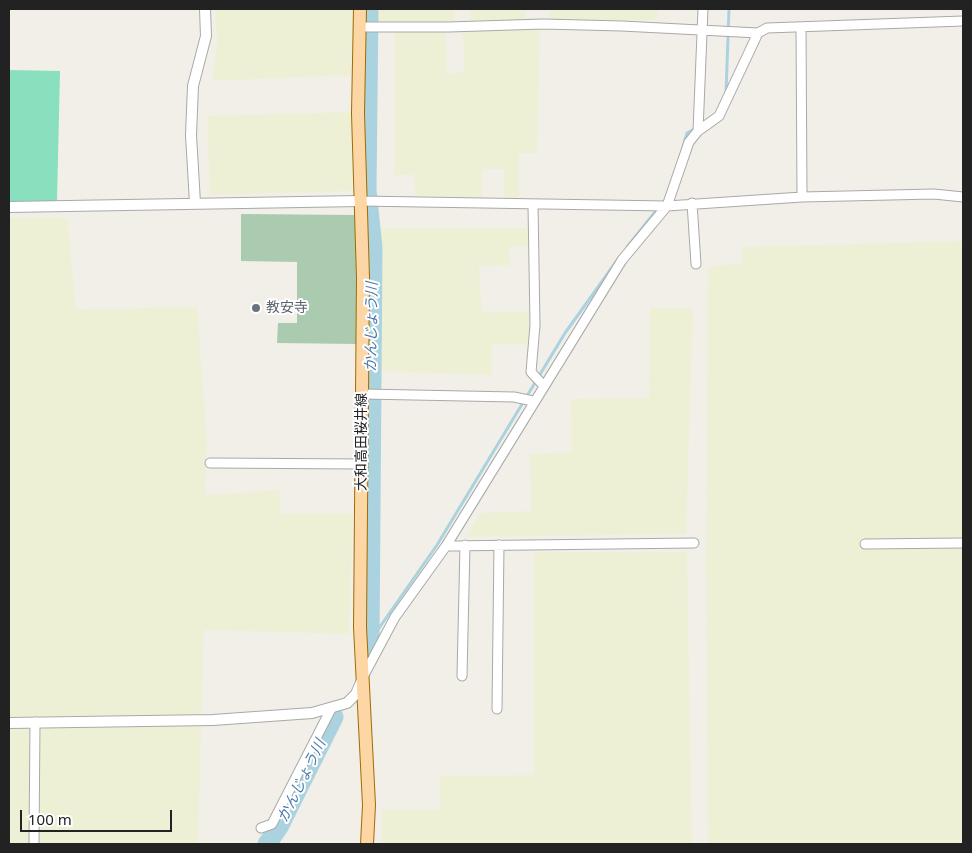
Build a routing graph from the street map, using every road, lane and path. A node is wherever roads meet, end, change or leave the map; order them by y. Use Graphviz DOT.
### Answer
graph roads {
  1 [pos="205,9"];
  2 [pos="360,9"];
  3 [pos="703,9"];
  4 [pos="963,21"];
  5 [pos="366,27"];
  6 [pos="801,27"];
  7 [pos="703,31"];
  8 [pos="758,33"];
  9 [pos="698,131"];
  10 [pos="802,197"];
  11 [pos="963,197"];
  12 [pos="365,201"];
  13 [pos="195,203"];
  14 [pos="692,203"];
  15 [pos="534,205"];
  16 [pos="667,206"];
  17 [pos="9,207"];
  18 [pos="696,264"];
  19 [pos="544,385"];
  20 [pos="368,395"];
  21 [pos="533,401"];
  22 [pos="210,463"];
  23 [pos="362,464"];
  24 [pos="694,543"];
  25 [pos="963,543"];
  26 [pos="865,544"];
  27 [pos="465,545"];
  28 [pos="499,545"];
  29 [pos="446,546"];
  30 [pos="462,676"];
  31 [pos="363,677"];
  32 [pos="331,709"];
  33 [pos="497,709"];
  34 [pos="35,722"];
  35 [pos="9,723"];
  36 [pos="261,828"];
  37 [pos="34,844"];
  38 [pos="367,844"];
  1 -- 13 [label="street"];
  2 -- 5 [label="main road, 大和高田桜井線"];
  3 -- 7 [label="street"];
  4 -- 6 [label="street"];
  5 -- 7 [label="street"];
  5 -- 12 [label="main road, 大和高田桜井線"];
  6 -- 8 [label="street"];
  6 -- 10 [label="street"];
  7 -- 8 [label="street"];
  7 -- 9 [label="street"];
  8 -- 9 [label="street"];
  9 -- 16 [label="street"];
  10 -- 11 [label="street"];
  10 -- 14 [label="street"];
  12 -- 13 [label="street"];
  12 -- 15 [label="street"];
  12 -- 20 [label="main road, 大和高田桜井線"];
  13 -- 17 [label="street"];
  14 -- 16 [label="street"];
  14 -- 18 [label="street"];
  15 -- 16 [label="street"];
  15 -- 19 [label="street"];
  16 -- 19 [label="street"];
  19 -- 21 [label="street"];
  20 -- 21 [label="street"];
  20 -- 23 [label="main road, 大和高田桜井線"];
  21 -- 29 [label="street"];
  22 -- 23 [label="street"];
  23 -- 31 [label="main road, 大和高田桜井線"];
  24 -- 28 [label="street"];
  25 -- 26 [label="street"];
  27 -- 28 [label="street"];
  27 -- 29 [label="street"];
  27 -- 30 [label="street"];
  28 -- 33 [label="street"];
  29 -- 31 [label="street"];
  31 -- 32 [label="street"];
  31 -- 38 [label="main road, 大和高田桜井線"];
  32 -- 34 [label="street"];
  32 -- 36 [label="street"];
  34 -- 35 [label="street"];
  34 -- 37 [label="street"];
}
